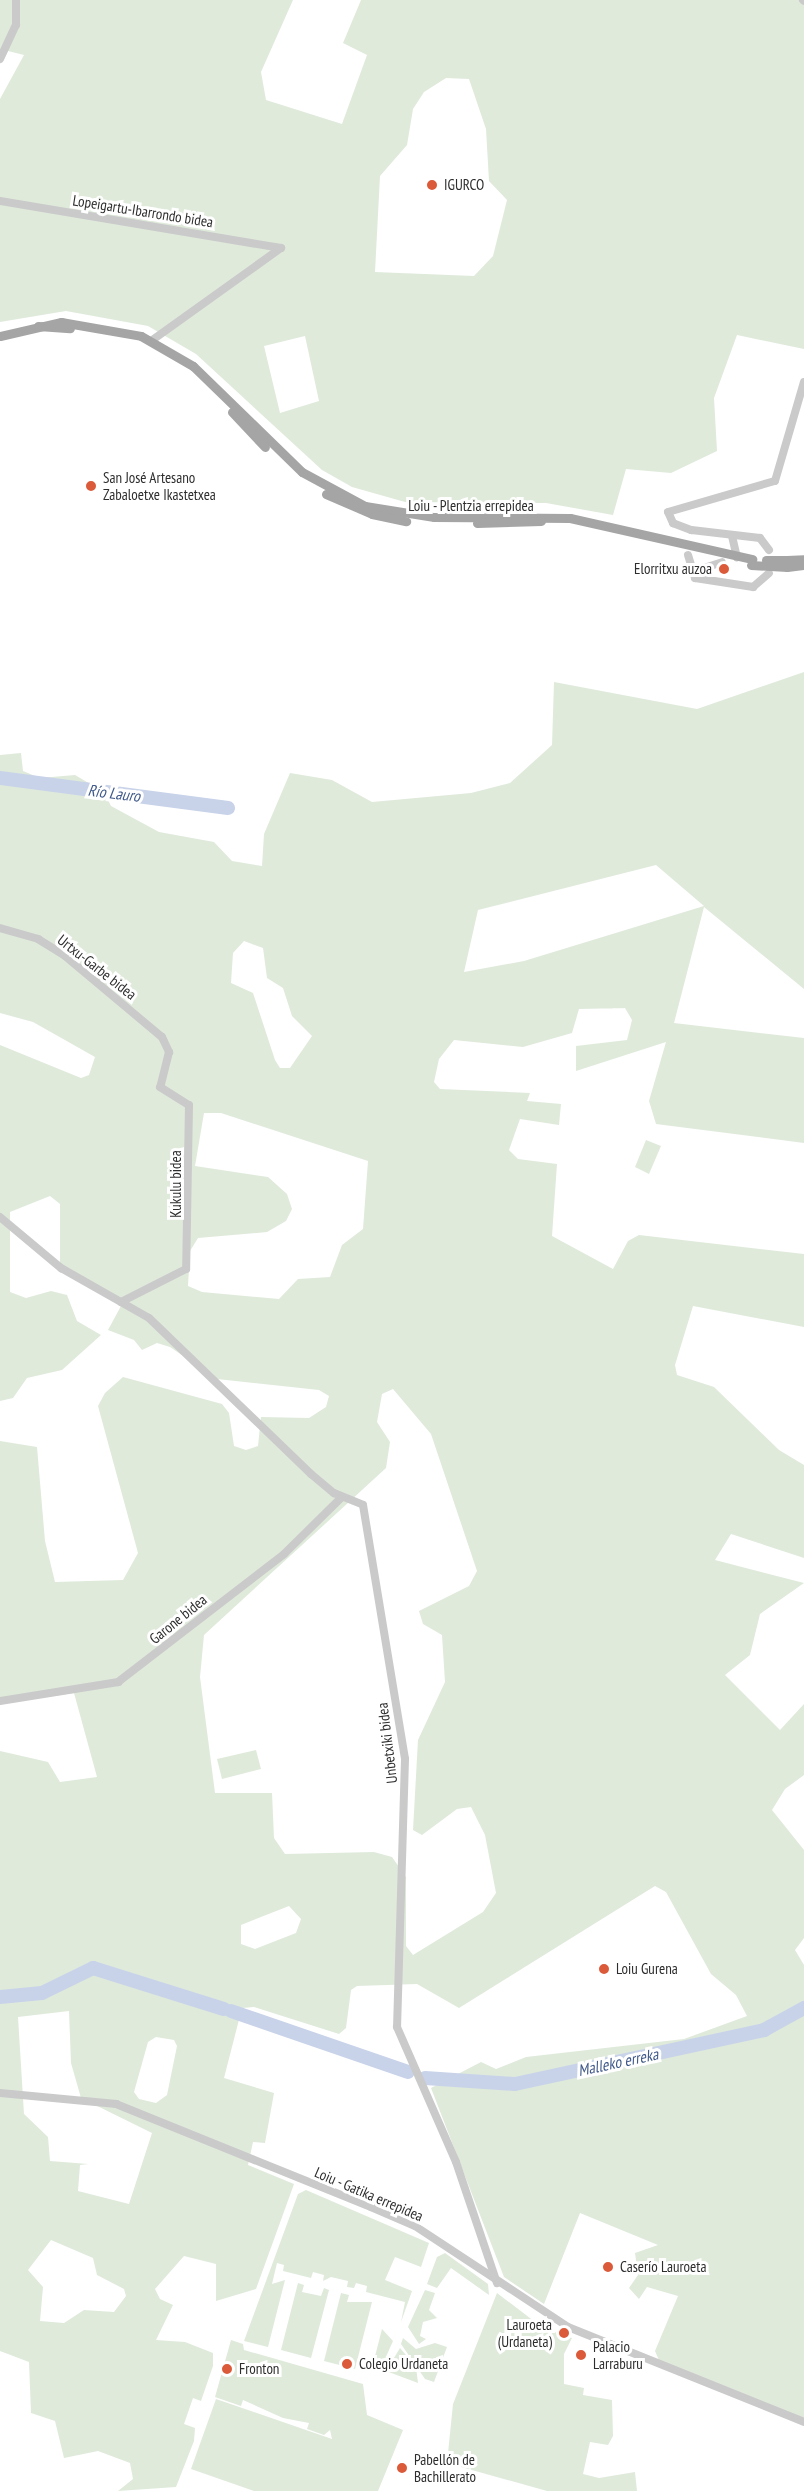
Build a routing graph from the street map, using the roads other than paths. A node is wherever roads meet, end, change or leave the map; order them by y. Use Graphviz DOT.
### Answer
graph roads {
  1 [pos="16,0"];
  2 [pos="0,59"];
  3 [pos="0,201"];
  4 [pos="38,326"];
  5 [pos="0,336"];
  6 [pos="151,341"];
  7 [pos="804,382"];
  8 [pos="731,538"];
  9 [pos="769,550"];
  10 [pos="688,555"];
  11 [pos="739,558"];
  12 [pos="721,559"];
  13 [pos="804,559"];
  14 [pos="751,562"];
  15 [pos="787,563"];
  16 [pos="804,566"];
  17 [pos="769,573"];
  18 [pos="695,578"];
  19 [pos="0,928"];
  20 [pos="168,1044"];
  21 [pos="0,1217"];
  22 [pos="121,1302"];
  23 [pos="338,1495"];
  24 [pos="0,1701"];
  25 [pos="0,2093"];
  26 [pos="497,2283"];
  27 [pos="804,2422"];
  1 -- 2 [label="street"];
  3 -- 6 [label="street, Lopeigartu-Ibarrondo bidea"];
  4 -- 5 [label="main road, Loiu - Plentzia errepidea"];
  4 -- 6 [label="main road"];
  4 -- 10 [label="main road, Loiu - Plentzia errepidea"];
  6 -- 12 [label="main road"];
  7 -- 8 [label="street"];
  8 -- 9 [label="street"];
  8 -- 11 [label="street"];
  8 -- 12 [label="street"];
  10 -- 12 [label="main road, Loiu - Plentzia errepidea"];
  10 -- 18 [label="street"];
  11 -- 12 [label="main road"];
  11 -- 14 [label="main road"];
  12 -- 14 [label="main road, Loiu - Plentzia errepidea"];
  12 -- 18 [label="street"];
  13 -- 15 [label="main road"];
  14 -- 15 [label="main road, bridge"];
  15 -- 16 [label="main road"];
  17 -- 18 [label="street"];
  19 -- 20 [label="street, Urtxu-Garbe bidea"];
  20 -- 22 [label="street, Kukulu bidea"];
  21 -- 22 [label="street"];
  22 -- 23 [label="street"];
  23 -- 24 [label="street, Garone bidea"];
  23 -- 26 [label="street, Unbetxiki bidea"];
  25 -- 26 [label="street, Loiu - Gatika errepidea"];
  26 -- 27 [label="street, Loiu - Gatika errepidea"];
}
